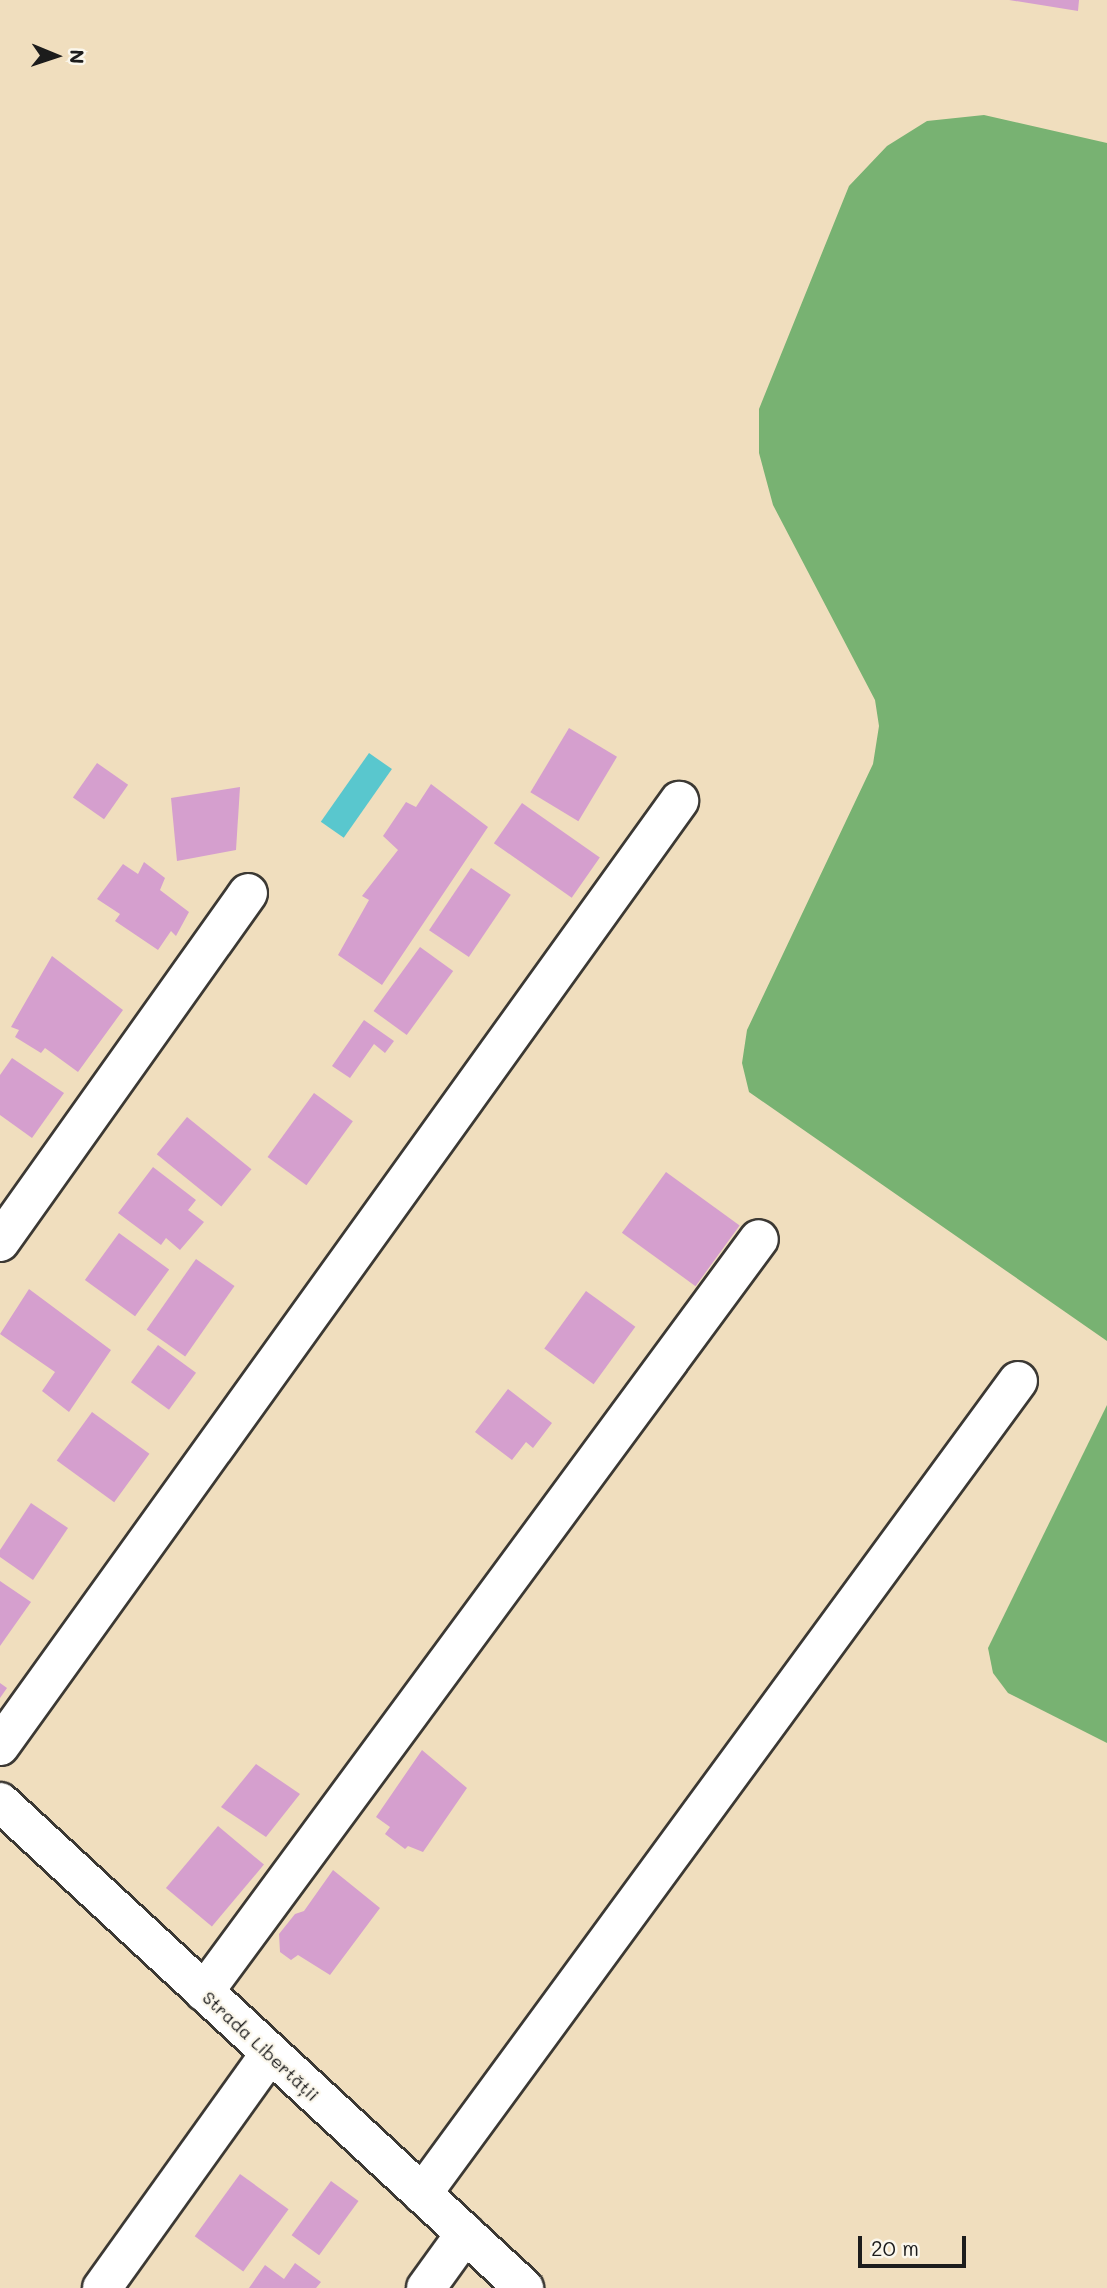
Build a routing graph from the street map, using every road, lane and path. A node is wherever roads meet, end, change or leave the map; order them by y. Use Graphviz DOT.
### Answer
graph roads {
  1 [pos="679,801"];
  2 [pos="248,893"];
  3 [pos="759,1238"];
  4 [pos="0,1242"];
  5 [pos="1018,1381"];
  6 [pos="0,1746"];
  7 [pos="0,1802"];
  8 [pos="204,1992"];
  9 [pos="269,2055"];
  10 [pos="422,2194"];
  11 [pos="465,2234"];
  12 [pos="102,2288"];
  13 [pos="426,2288"];
  14 [pos="524,2288"];
  1 -- 6 [label="street"];
  2 -- 4 [label="street"];
  3 -- 8 [label="street"];
  5 -- 10 [label="street"];
  7 -- 8 [label="street, Strada Libertății"];
  8 -- 9 [label="street, Strada Libertății"];
  9 -- 10 [label="street, Strada Libertății"];
  9 -- 12 [label="street"];
  10 -- 11 [label="street, Strada Libertății"];
  11 -- 13 [label="street"];
  11 -- 14 [label="street, Strada Libertății"];
}
